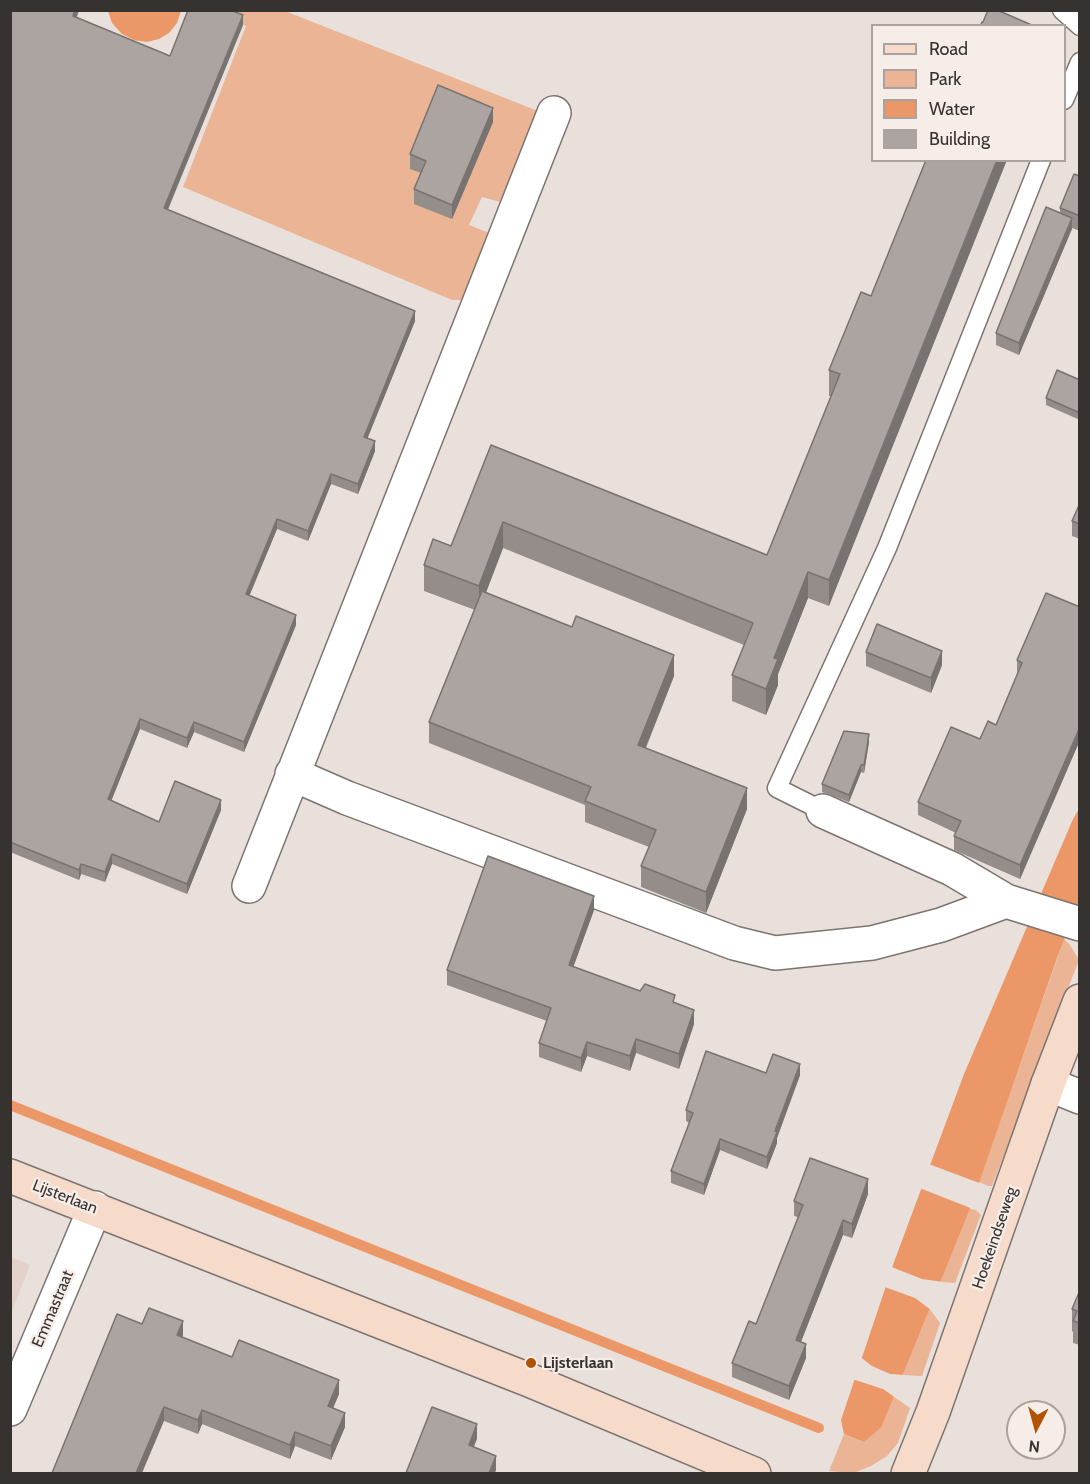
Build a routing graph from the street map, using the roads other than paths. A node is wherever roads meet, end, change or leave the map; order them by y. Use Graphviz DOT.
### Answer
graph roads {
  1 [pos="1062,10"];
  2 [pos="1080,26"];
  3 [pos="1080,62"];
  4 [pos="1066,97"];
  5 [pos="554,113"];
  6 [pos="1040,162"];
  7 [pos="292,774"];
  8 [pos="824,811"];
  9 [pos="249,886"];
  10 [pos="1016,904"];
  11 [pos="1080,924"];
  12 [pos="1080,1001"];
  13 [pos="1048,1084"];
  14 [pos="1080,1097"];
  15 [pos="10,1176"];
  16 [pos="95,1208"];
  17 [pos="10,1409"];
  18 [pos="754,1473"];
  19 [pos="908,1473"];
  1 -- 2 [label="lane"];
  3 -- 4 [label="lane"];
  5 -- 7 [label="street"];
  6 -- 8 [label="lane"];
  7 -- 9 [label="street"];
  7 -- 10 [label="street"];
  8 -- 10 [label="street"];
  10 -- 11 [label="street"];
  12 -- 13 [label="street, Hoekeindseweg"];
  13 -- 14 [label="street"];
  13 -- 19 [label="street, Hoekeindseweg"];
  15 -- 16 [label="street, Lijsterlaan"];
  16 -- 17 [label="street, Emmastraat"];
  16 -- 18 [label="street, Lijsterlaan"];
}
